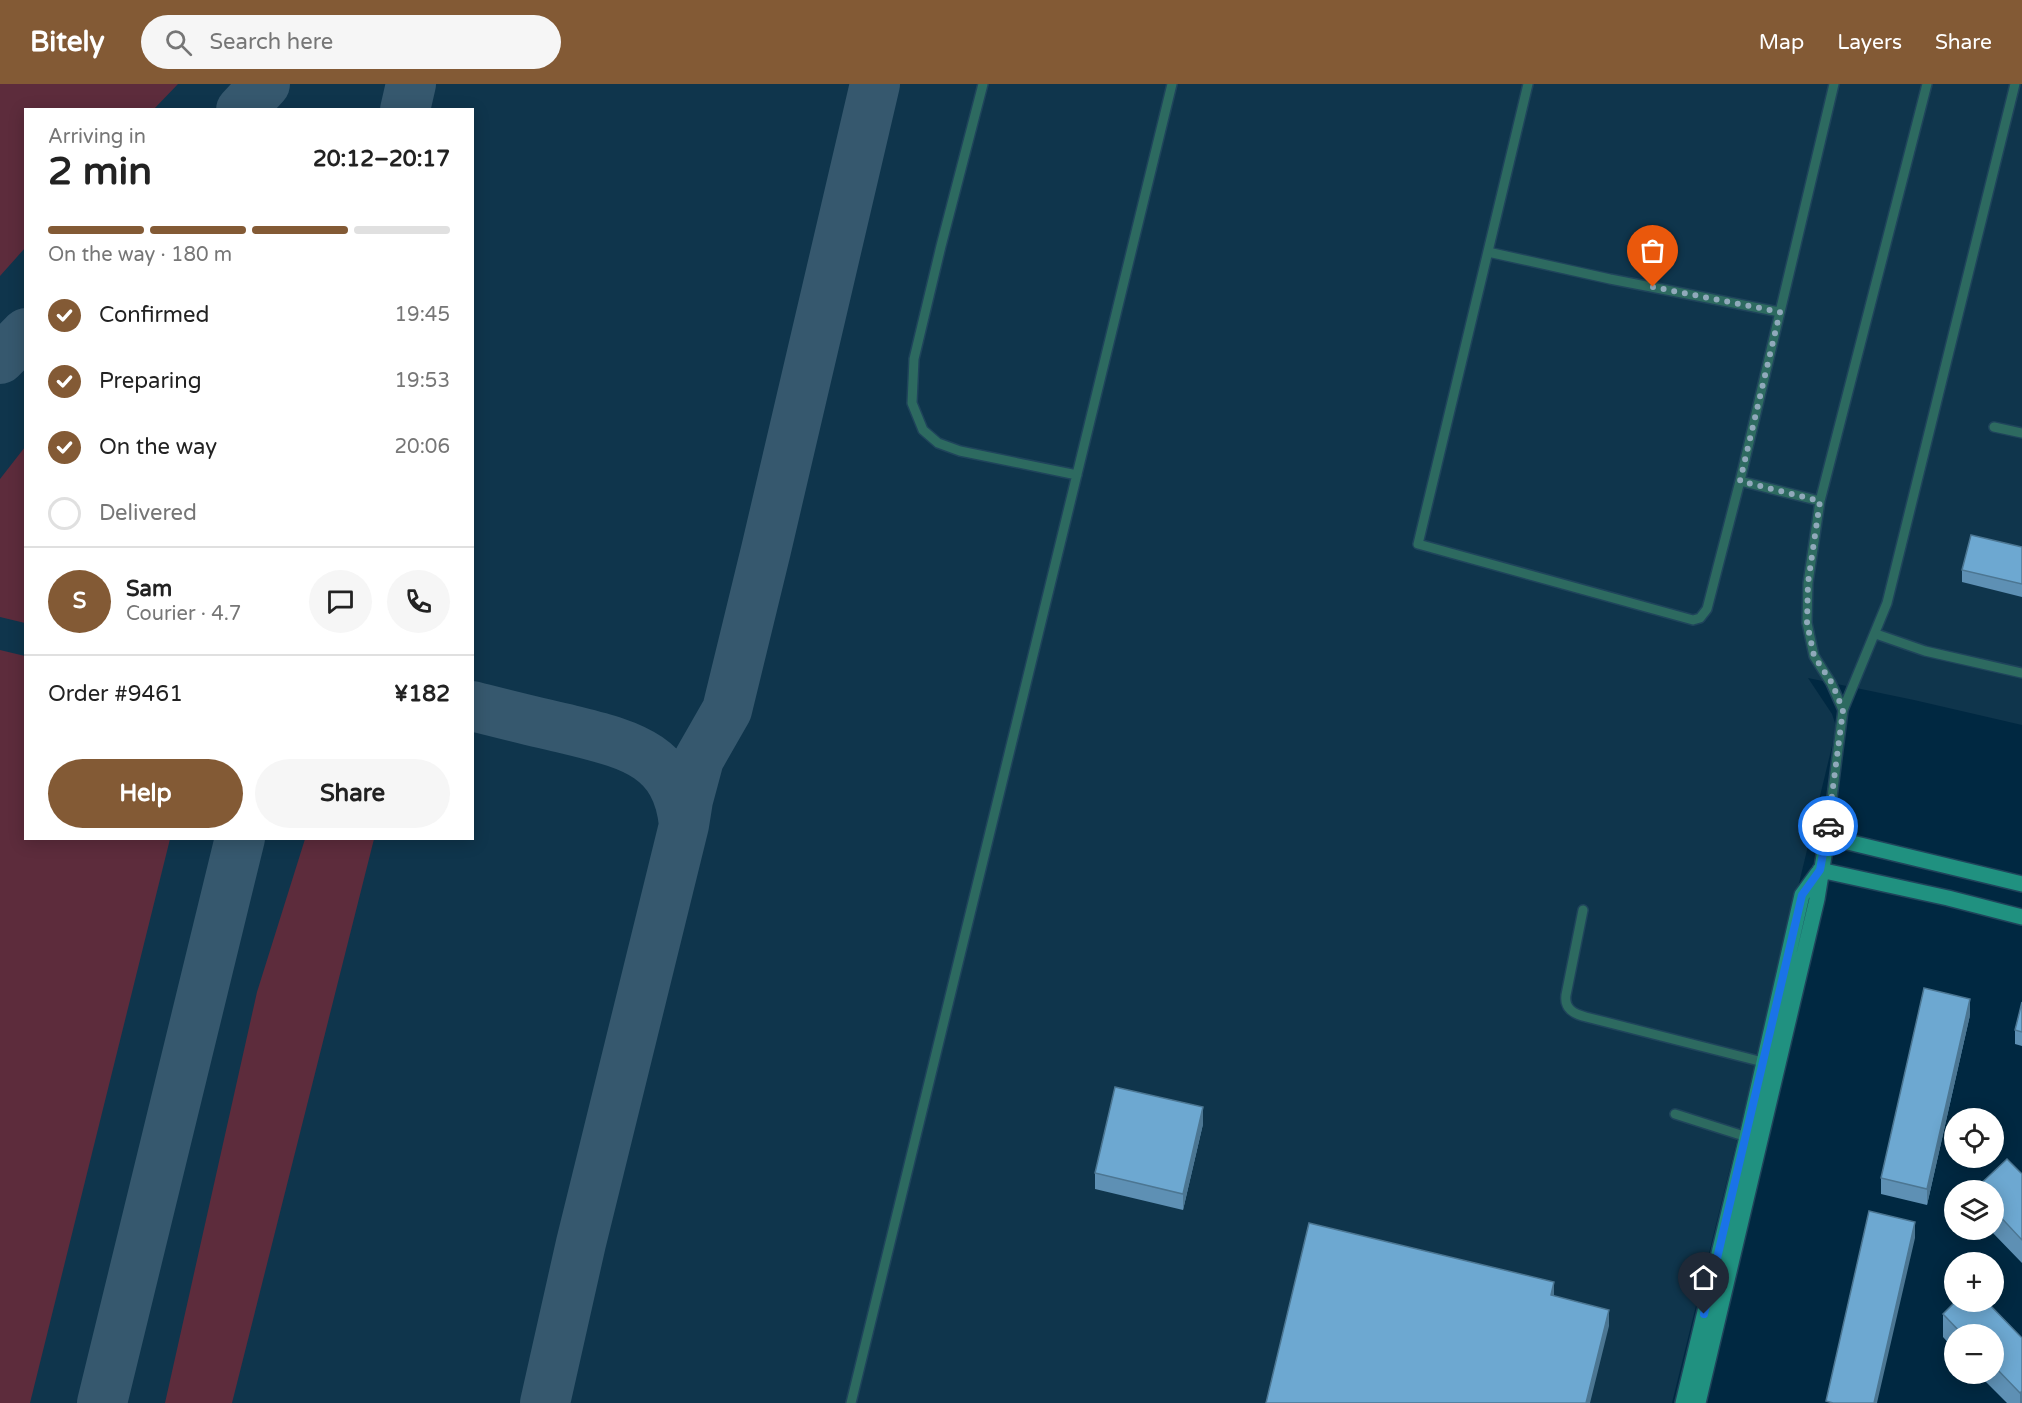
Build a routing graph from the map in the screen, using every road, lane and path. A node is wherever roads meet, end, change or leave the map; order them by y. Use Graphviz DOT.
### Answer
graph roads {
  1 [pos="983,84"];
  2 [pos="1172,84"];
  3 [pos="1528,84"];
  4 [pos="1834,84"];
  5 [pos="1927,84"];
  6 [pos="2016,84"];
  7 [pos="1488,252"];
  8 [pos="1780,312"];
  9 [pos="1994,427"];
  10 [pos="2022,433"];
  11 [pos="1077,475"];
  12 [pos="1740,481"];
  13 [pos="1820,501"];
  14 [pos="1876,634"];
  15 [pos="2022,673"];
  16 [pos="1843,710"];
  17 [pos="1827,837"];
  18 [pos="1820,870"];
  19 [pos="2022,884"];
  20 [pos="1584,910"];
  21 [pos="2022,917"];
  22 [pos="1763,1062"];
  23 [pos="1675,1114"];
  24 [pos="1747,1137"];
  25 [pos="851,1403"];
  26 [pos="1683,1403"];
  27 [pos="1698,1403"];
  1 -- 11 [label="lane"];
  2 -- 11 [label="lane"];
  3 -- 7 [label="lane"];
  4 -- 8 [label="lane"];
  5 -- 13 [label="lane"];
  6 -- 14 [label="lane"];
  7 -- 8 [label="lane"];
  7 -- 12 [label="lane"];
  8 -- 12 [label="lane"];
  9 -- 10 [label="lane"];
  11 -- 25 [label="lane"];
  12 -- 13 [label="lane"];
  13 -- 16 [label="lane"];
  14 -- 15 [label="lane"];
  14 -- 16 [label="lane"];
  16 -- 17 [label="lane"];
  17 -- 18 [label="main road"];
  17 -- 19 [label="main road"];
  18 -- 21 [label="main road"];
  18 -- 22 [label="main road"];
  18 -- 27 [label="main road"];
  20 -- 22 [label="lane"];
  22 -- 24 [label="main road"];
  23 -- 24 [label="lane"];
  24 -- 26 [label="main road"];
}
